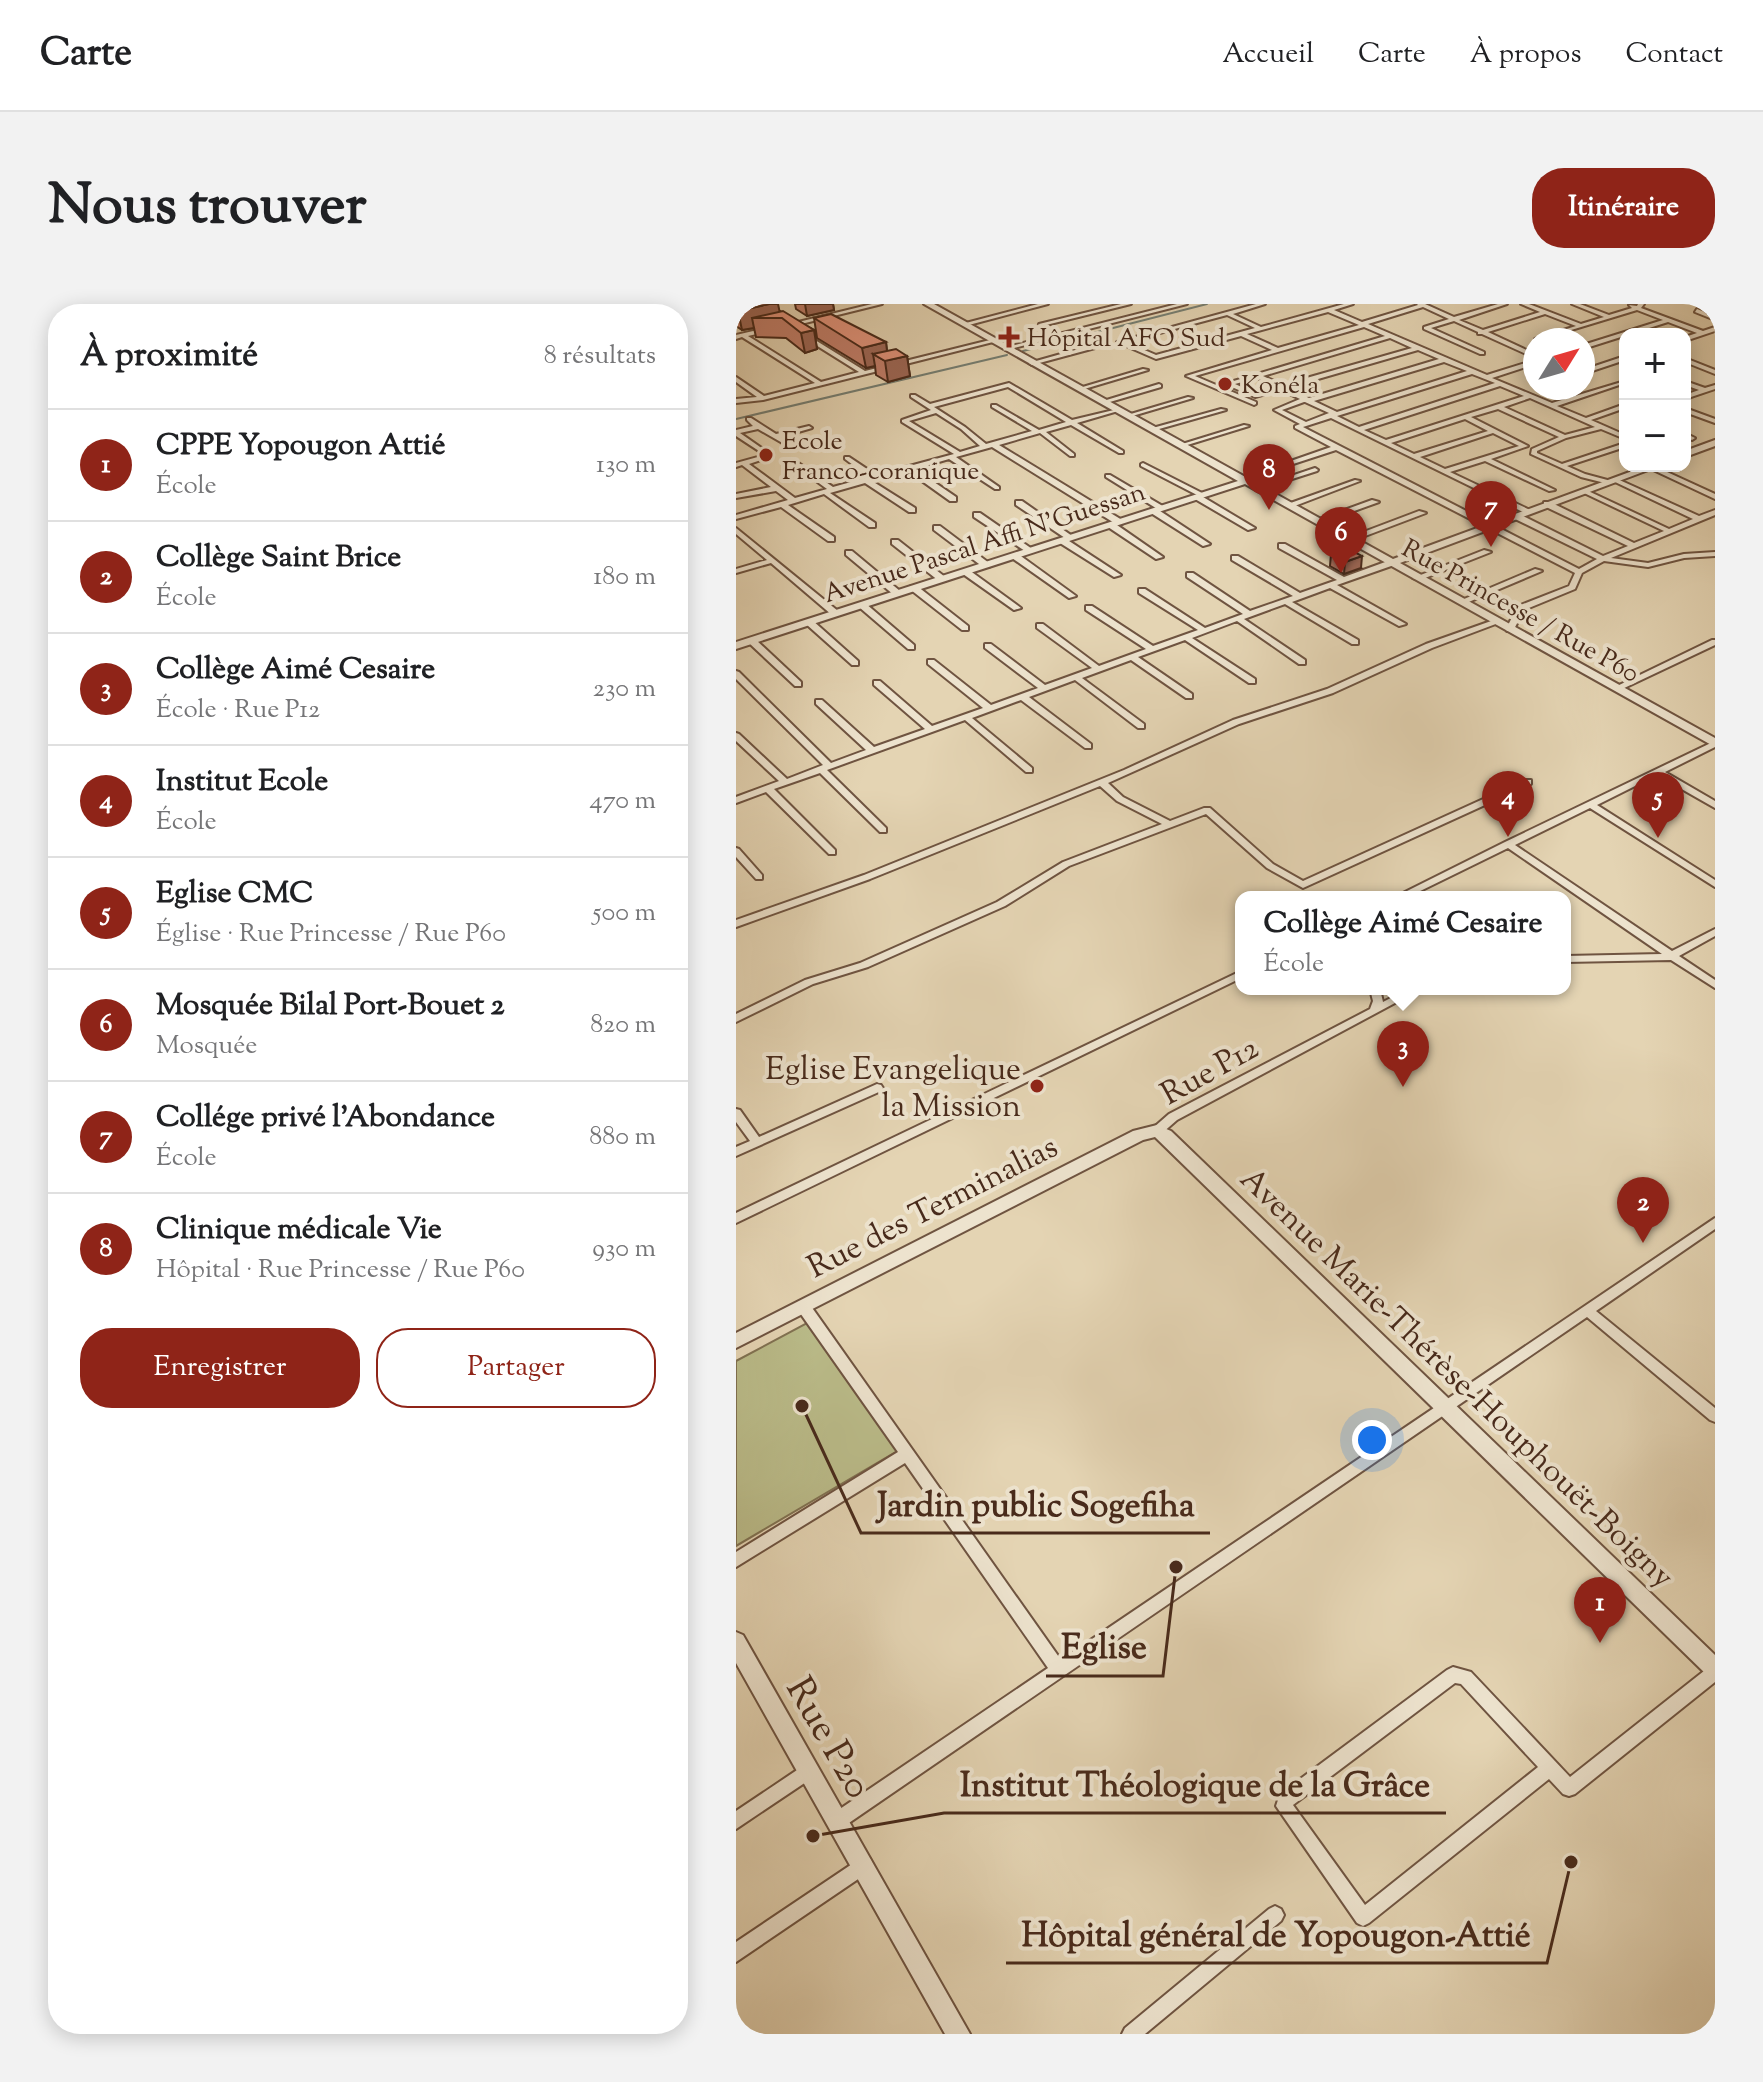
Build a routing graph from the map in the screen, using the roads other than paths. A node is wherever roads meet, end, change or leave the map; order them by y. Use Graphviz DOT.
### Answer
graph roads {
  1 [pos="845,304"];
  2 [pos="879,304"];
  3 [pos="928,304"];
  4 [pos="1006,304"];
  5 [pos="1045,304"];
  6 [pos="1128,304"];
  7 [pos="1184,304"];
  8 [pos="1262,304"];
  9 [pos="1350,304"];
  10 [pos="1504,304"];
  11 [pos="1524,304"];
  12 [pos="1575,304"];
  13 [pos="1625,304"];
  14 [pos="1421,305"];
  15 [pos="1639,306"];
  16 [pos="855,310"];
  17 [pos="1329,310"];
  18 [pos="1018,311"];
  19 [pos="1697,311"];
  20 [pos="1546,312"];
  21 [pos="1227,313"];
  22 [pos="832,315"];
  23 [pos="1609,317"];
  24 [pos="1454,318"];
  25 [pos="1715,318"];
  26 [pos="1668,320"];
  27 [pos="845,323"];
  28 [pos="965,324"];
  29 [pos="1042,324"];
  30 [pos="788,325"];
  31 [pos="1364,325"];
  32 [pos="1581,326"];
  33 [pos="1575,328"];
  34 [pos="1261,329"];
  35 [pos="1715,330"];
  36 [pos="1480,333"];
  37 [pos="1703,333"];
  38 [pos="1060,334"];
  39 [pos="1242,334"];
  40 [pos="740,336"];
  41 [pos="1392,336"];
  42 [pos="1691,337"];
  43 [pos="994,341"];
  44 [pos="1595,343"];
  45 [pos="1523,344"];
  46 [pos="1093,347"];
  47 [pos="1513,347"];
  48 [pos="1006,348"];
  49 [pos="1419,348"];
  50 [pos="1277,350"];
  51 [pos="1523,352"];
  52 [pos="1482,353"];
  53 [pos="895,354"];
  54 [pos="1715,358"];
  55 [pos="1447,359"];
  56 [pos="1619,360"];
  57 [pos="908,362"];
  58 [pos="1032,363"];
  59 [pos="1691,363"];
  60 [pos="1523,364"];
  61 [pos="1696,365"];
  62 [pos="1595,368"];
  63 [pos="1145,370"];
  64 [pos="1595,370"];
  65 [pos="1474,371"];
  66 [pos="1715,372"];
  67 [pos="864,373"];
  68 [pos="1603,373"];
  69 [pos="1256,375"];
  70 [pos="1488,377"];
  71 [pos="1613,377"];
  72 [pos="736,379"];
  73 [pos="1619,380"];
  74 [pos="1502,383"];
  75 [pos="820,384"];
  76 [pos="1619,384"];
  77 [pos="1691,385"];
  78 [pos="1159,386"];
  79 [pos="1715,387"];
  80 [pos="1281,388"];
  81 [pos="1079,389"];
  82 [pos="1704,390"];
  83 [pos="1522,392"];
  84 [pos="1691,395"];
  85 [pos="913,396"];
  86 [pos="763,398"];
  87 [pos="1190,398"];
  88 [pos="1523,398"];
  89 [pos="1306,400"];
  90 [pos="1541,400"];
  91 [pos="736,401"];
  92 [pos="1103,402"];
  93 [pos="1254,403"];
  94 [pos="1553,405"];
  95 [pos="994,406"];
  96 [pos="1498,406"];
  97 [pos="933,408"];
  98 [pos="1116,410"];
  99 [pos="1223,410"];
  100 [pos="1619,410"];
  101 [pos="1691,412"];
  102 [pos="1715,412"];
  103 [pos="1331,414"];
  104 [pos="1127,416"];
  105 [pos="1702,416"];
  106 [pos="1465,417"];
  107 [pos="749,419"];
  108 [pos="1586,420"];
  109 [pos="1715,421"];
  110 [pos="1071,423"];
  111 [pos="1303,423"];
  112 [pos="757,426"];
  113 [pos="1246,426"];
  114 [pos="1602,427"];
  115 [pos="809,428"];
  116 [pos="1152,429"];
  117 [pos="1359,429"];
  118 [pos="1493,431"];
  119 [pos="736,432"];
  120 [pos="1039,432"];
  121 [pos="1619,434"];
  122 [pos="777,436"];
  123 [pos="1564,437"];
  124 [pos="1387,442"];
  125 [pos="1715,443"];
  126 [pos="1182,445"];
  127 [pos="989,446"];
  128 [pos="1525,446"];
  129 [pos="793,447"];
  130 [pos="1619,447"];
  131 [pos="1333,449"];
  132 [pos="1534,450"];
  133 [pos="1121,452"];
  134 [pos="1691,452"];
  135 [pos="1072,455"];
  136 [pos="955,456"];
  137 [pos="1415,456"];
  138 [pos="736,458"];
  139 [pos="847,458"];
  140 [pos="1486,459"];
  141 [pos="792,461"];
  142 [pos="740,464"];
  143 [pos="1143,465"];
  144 [pos="1562,466"];
  145 [pos="909,468"];
  146 [pos="1315,470"];
  147 [pos="1446,471"];
  148 [pos="1638,472"];
  149 [pos="1662,472"];
  150 [pos="1108,476"];
  151 [pos="875,478"];
  152 [pos="866,480"];
  153 [pos="1244,480"];
  154 [pos="1357,481"];
  155 [pos="1612,481"];
  156 [pos="778,488"];
  157 [pos="997,488"];
  158 [pos="1259,488"];
  159 [pos="1551,490"];
  160 [pos="828,491"];
  161 [pos="1584,491"];
  162 [pos="737,493"];
  163 [pos="1200,496"];
  164 [pos="1715,497"];
  165 [pos="953,499"];
  166 [pos="793,500"];
  167 [pos="1375,502"];
  168 [pos="1019,503"];
  169 [pos="782,504"];
  170 [pos="1547,504"];
  171 [pos="1289,505"];
  172 [pos="912,510"];
  173 [pos="1158,510"];
  174 [pos="1527,512"];
  175 [pos="1715,512"];
  176 [pos="1422,513"];
  177 [pos="977,515"];
  178 [pos="1516,516"];
  179 [pos="736,517"];
  180 [pos="1698,518"];
  181 [pos="1318,521"];
  182 [pos="1115,524"];
  183 [pos="872,525"];
  184 [pos="1489,526"];
  185 [pos="937,528"];
  186 [pos="1251,528"];
  187 [pos="1666,529"];
  188 [pos="736,530"];
  189 [pos="831,539"];
  190 [pos="1067,539"];
  191 [pos="1349,539"];
  192 [pos="895,542"];
  193 [pos="1206,544"];
  194 [pos="1632,545"];
  195 [pos="1282,546"];
  196 [pos="1031,551"];
  197 [pos="1487,552"];
  198 [pos="849,553"];
  199 [pos="1715,554"];
  200 [pos="1015,556"];
  201 [pos="1159,557"];
  202 [pos="1235,558"];
  203 [pos="1603,559"];
  204 [pos="770,561"];
  205 [pos="1391,563"];
  206 [pos="986,565"];
  207 [pos="736,571"];
  208 [pos="1538,571"];
  209 [pos="966,572"];
  210 [pos="1579,572"];
  211 [pos="1117,575"];
  212 [pos="1190,575"];
  213 [pos="1417,578"];
  214 [pos="942,579"];
  215 [pos="1343,580"];
  216 [pos="1331,585"];
  217 [pos="914,588"];
  218 [pos="1142,591"];
  219 [pos="897,593"];
  220 [pos="1072,596"];
  221 [pos="1299,596"];
  222 [pos="1285,601"];
  223 [pos="1461,602"];
  224 [pos="862,605"];
  225 [pos="1017,608"];
  226 [pos="1089,608"];
  227 [pos="835,613"];
  228 [pos="1249,614"];
  229 [pos="1237,618"];
  230 [pos="809,622"];
  231 [pos="1497,622"];
  232 [pos="1402,624"];
  233 [pos="1040,626"];
  234 [pos="965,628"];
  235 [pos="1510,629"];
  236 [pos="1203,630"];
  237 [pos="1185,637"];
  238 [pos="752,641"];
  239 [pos="1355,642"];
  240 [pos="1715,642"];
  241 [pos="736,646"];
  242 [pos="988,646"];
  243 [pos="911,647"];
  244 [pos="1151,649"];
  245 [pos="1131,656"];
  246 [pos="931,662"];
  247 [pos="1302,662"];
  248 [pos="855,663"];
  249 [pos="1097,668"];
  250 [pos="736,674"];
  251 [pos="1075,676"];
  252 [pos="1252,681"];
  253 [pos="877,683"];
  254 [pos="798,684"];
  255 [pos="1043,688"];
  256 [pos="1617,688"];
  257 [pos="1022,696"];
  258 [pos="1189,696"];
  259 [pos="819,702"];
  260 [pos="989,708"];
  261 [pos="966,717"];
  262 [pos="1141,726"];
  263 [pos="932,730"];
  264 [pos="736,736"];
  265 [pos="1715,744"];
  266 [pos="1088,746"];
  267 [pos="873,751"];
  268 [pos="826,768"];
  269 [pos="1029,770"];
  270 [pos="1658,772"];
  271 [pos="1101,782"];
  272 [pos="1528,782"];
  273 [pos="786,783"];
  274 [pos="768,789"];
  275 [pos="736,800"];
  276 [pos="1591,805"];
  277 [pos="1715,805"];
  278 [pos="1167,823"];
  279 [pos="883,830"];
  280 [pos="1508,844"];
  281 [pos="736,851"];
  282 [pos="832,852"];
  283 [pos="759,877"];
  284 [pos="1715,884"];
  285 [pos="1412,891"];
  286 [pos="736,924"];
  287 [pos="1715,932"];
  288 [pos="1669,957"];
  289 [pos="1571,959"];
  290 [pos="1235,977"];
  291 [pos="1715,985"];
  292 [pos="1376,995"];
  293 [pos="1404,995"];
  294 [pos="1375,1009"];
  295 [pos="736,1018"];
  296 [pos="877,1088"];
  297 [pos="736,1113"];
  298 [pos="1157,1131"];
  299 [pos="757,1142"];
  300 [pos="736,1152"];
  301 [pos="736,1218"];
  302 [pos="1715,1223"];
  303 [pos="803,1306"];
  304 [pos="1588,1311"];
  305 [pos="736,1341"];
  306 [pos="1443,1406"];
  307 [pos="1715,1416"];
  308 [pos="907,1454"];
  309 [pos="736,1560"];
  310 [pos="736,1642"];
  311 [pos="1058,1669"];
  312 [pos="1715,1670"];
  313 [pos="1550,1768"];
  314 [pos="806,1772"];
  315 [pos="736,1821"];
  316 [pos="837,1821"];
  317 [pos="864,1865"];
  318 [pos="1275,1915"];
  319 [pos="736,1953"];
  320 [pos="958,2034"];
  321 [pos="1131,2034"];
  1 -- 16 [label="street"];
  2 -- 16 [label="street"];
  3 -- 28 [label="street, Rue Princesse / Rue P60"];
  4 -- 18 [label="street"];
  5 -- 18 [label="street"];
  6 -- 29 [label="street"];
  7 -- 38 [label="street"];
  8 -- 21 [label="street"];
  9 -- 17 [label="street"];
  10 -- 24 [label="street"];
  11 -- 20 [label="street"];
  12 -- 23 [label="street"];
  13 -- 15 [label="street"];
  14 -- 24 [label="street"];
  14 -- 31 [label="street"];
  15 -- 23 [label="street"];
  15 -- 26 [label="street"];
  16 -- 22 [label="street"];
  17 -- 31 [label="street"];
  17 -- 34 [label="street"];
  18 -- 28 [label="street"];
  18 -- 29 [label="street"];
  19 -- 25 [label="street"];
  20 -- 32 [label="street"];
  20 -- 36 [label="street"];
  21 -- 34 [label="street"];
  21 -- 39 [label="street"];
  22 -- 27 [label="street"];
  22 -- 30 [label="street"];
  23 -- 32 [label="street"];
  24 -- 36 [label="street"];
  24 -- 52 [label="street"];
  26 -- 37 [label="street"];
  26 -- 44 [label="street"];
  28 -- 43 [label="street, Rue Princesse / Rue P60"];
  29 -- 38 [label="street"];
  30 -- 40 [label="street"];
  30 -- 67 [label="street"];
  31 -- 41 [label="street"];
  31 -- 50 [label="street"];
  32 -- 33 [label="street"];
  34 -- 39 [label="street"];
  35 -- 37 [label="street"];
  36 -- 47 [label="street"];
  37 -- 42 [label="street"];
  38 -- 48 [label="street"];
  39 -- 50 [label="street"];
  40 -- 75 [label="street"];
  41 -- 49 [label="street"];
  41 -- 69 [label="street"];
  43 -- 48 [label="street, Rue Princesse / Rue P60"];
  43 -- 57 [label="street"];
  45 -- 47 [label="street"];
  46 -- 58 [label="street"];
  47 -- 51 [label="street"];
  48 -- 58 [label="street, Rue Princesse / Rue P60"];
  49 -- 55 [label="street"];
  49 -- 80 [label="street"];
  50 -- 93 [label="street"];
  53 -- 57 [label="street"];
  54 -- 61 [label="street"];
  55 -- 65 [label="street"];
  55 -- 89 [label="street"];
  56 -- 62 [label="street"];
  57 -- 67 [label="street"];
  58 -- 81 [label="street, Rue Princesse / Rue P60"];
  59 -- 61 [label="street"];
  60 -- 70 [label="street"];
  61 -- 66 [label="street"];
  63 -- 81 [label="street"];
  64 -- 68 [label="street"];
  65 -- 70 [label="street"];
  65 -- 103 [label="street"];
  67 -- 75 [label="street"];
  69 -- 80 [label="street"];
  69 -- 80 [label="street"];
  70 -- 74 [label="street"];
  71 -- 73 [label="street"];
  72 -- 86 [label="street"];
  74 -- 83 [label="street"];
  74 -- 117 [label="street"];
  75 -- 86 [label="street"];
  76 -- 94 [label="street"];
  77 -- 82 [label="street"];
  78 -- 92 [label="street"];
  79 -- 82 [label="street"];
  80 -- 89 [label="street"];
  81 -- 92 [label="street, Rue Princesse / Rue P60"];
  82 -- 84 [label="street"];
  85 -- 97 [label="street"];
  86 -- 91 [label="street"];
  87 -- 104 [label="street"];
  88 -- 96 [label="street"];
  89 -- 103 [label="street"];
  89 -- 111 [label="street"];
  90 -- 94 [label="street"];
  92 -- 98 [label="street, Rue Princesse / Rue P60"];
  94 -- 108 [label="street"];
  95 -- 120 [label="street"];
  96 -- 106 [label="street"];
  96 -- 123 [label="street"];
  97 -- 110 [label="street"];
  97 -- 127 [label="street"];
  97 -- 136 [label="street"];
  98 -- 104 [label="street, Rue Princesse / Rue P60"];
  98 -- 110 [label="street"];
  99 -- 116 [label="street"];
  100 -- 108 [label="street"];
  101 -- 105 [label="street"];
  102 -- 105 [label="street"];
  103 -- 111 [label="street"];
  103 -- 117 [label="street"];
  104 -- 116 [label="street, Rue Princesse / Rue P60"];
  105 -- 109 [label="street"];
  106 -- 118 [label="street"];
  106 -- 124 [label="street"];
  107 -- 112 [label="street"];
  108 -- 114 [label="street"];
  110 -- 120 [label="street"];
  110 -- 133 [label="street"];
  111 -- 131 [label="street"];
  112 -- 119 [label="street"];
  112 -- 122 [label="street"];
  113 -- 126 [label="street"];
  114 -- 121 [label="street"];
  114 -- 123 [label="street"];
  115 -- 122 [label="street"];
  116 -- 126 [label="street, Rue Princesse / Rue P60"];
  117 -- 124 [label="street"];
  118 -- 128 [label="street"];
  118 -- 137 [label="street"];
  119 -- 142 [label="street"];
  120 -- 127 [label="street"];
  120 -- 135 [label="street"];
  122 -- 129 [label="street"];
  123 -- 132 [label="street"];
  124 -- 137 [label="street"];
  125 -- 134 [label="street"];
  126 -- 153 [label="street, Rue Princesse / Rue P60"];
  127 -- 136 [label="street"];
  127 -- 182 [label="street"];
  128 -- 132 [label="street"];
  128 -- 140 [label="street"];
  130 -- 144 [label="street"];
  131 -- 153 [label="street"];
  131 -- 184 [label="street"];
  132 -- 144 [label="street"];
  136 -- 145 [label="street"];
  136 -- 157 [label="street"];
  137 -- 147 [label="street"];
  138 -- 142 [label="street"];
  139 -- 151 [label="street"];
  140 -- 147 [label="street"];
  140 -- 159 [label="street"];
  141 -- 160 [label="street"];
  142 -- 156 [label="street"];
  143 -- 163 [label="street"];
  144 -- 155 [label="street"];
  145 -- 151 [label="street"];
  145 -- 165 [label="street"];
  146 -- 158 [label="street"];
  147 -- 174 [label="street"];
  148 -- 155 [label="street"];
  149 -- 164 [label="street"];
  150 -- 173 [label="street"];
  151 -- 152 [label="street"];
  152 -- 160 [label="street"];
  152 -- 172 [label="street"];
  153 -- 158 [label="street, Rue Princesse / Rue P60"];
  153 -- 163 [label="street, Avenue Pascal Affi N'Guessan"];
  154 -- 171 [label="street"];
  155 -- 161 [label="street"];
  155 -- 180 [label="street"];
  156 -- 162 [label="street"];
  156 -- 166 [label="street"];
  158 -- 171 [label="street, Rue Princesse / Rue P60"];
  160 -- 166 [label="street"];
  160 -- 183 [label="street"];
  161 -- 170 [label="street"];
  161 -- 187 [label="street"];
  163 -- 173 [label="street, Avenue Pascal Affi N'Guessan"];
  163 -- 186 [label="street"];
  166 -- 169 [label="street"];
  167 -- 181 [label="street"];
  168 -- 190 [label="street"];
  169 -- 179 [label="street"];
  169 -- 189 [label="street"];
  170 -- 174 [label="street"];
  170 -- 194 [label="street"];
  171 -- 181 [label="street, Rue Princesse / Rue P60"];
  173 -- 182 [label="street, Avenue Pascal Affi N'Guessan"];
  173 -- 193 [label="street"];
  174 -- 178 [label="street"];
  175 -- 180 [label="street"];
  176 -- 191 [label="street"];
  177 -- 196 [label="street"];
  178 -- 184 [label="street"];
  178 -- 203 [label="street"];
  180 -- 187 [label="street"];
  181 -- 191 [label="street, Rue Princesse / Rue P60"];
  182 -- 190 [label="street, Avenue Pascal Affi N'Guessan"];
  182 -- 201 [label="street"];
  184 -- 205 [label="street"];
  184 -- 210 [label="street"];
  185 -- 206 [label="street"];
  187 -- 194 [label="street"];
  188 -- 204 [label="street"];
  190 -- 196 [label="street, Avenue Pascal Affi N'Guessan"];
  190 -- 211 [label="street"];
  191 -- 205 [label="street, Rue Princesse / Rue P60"];
  192 -- 214 [label="street"];
  194 -- 203 [label="street"];
  195 -- 215 [label="street"];
  196 -- 200 [label="street, Avenue Pascal Affi N'Guessan"];
  197 -- 213 [label="street"];
  198 -- 219 [label="street"];
  199 -- 203 [label="street"];
  200 -- 206 [label="street, Avenue Pascal Affi N'Guessan"];
  200 -- 220 [label="street"];
  202 -- 221 [label="street"];
  203 -- 210 [label="street"];
  204 -- 207 [label="street"];
  204 -- 227 [label="street"];
  205 -- 213 [label="street, Rue Princesse / Rue P60"];
  205 -- 215 [label="street"];
  206 -- 209 [label="street, Avenue Pascal Affi N'Guessan"];
  208 -- 223 [label="street"];
  209 -- 214 [label="street, Avenue Pascal Affi N'Guessan"];
  209 -- 225 [label="street"];
  210 -- 235 [label="street"];
  212 -- 228 [label="street"];
  213 -- 223 [label="street, Rue Princesse / Rue P60"];
  214 -- 217 [label="street, Avenue Pascal Affi N'Guessan"];
  215 -- 216 [label="street"];
  216 -- 221 [label="street"];
  216 -- 232 [label="street"];
  217 -- 219 [label="street, Avenue Pascal Affi N'Guessan"];
  217 -- 234 [label="street"];
  218 -- 236 [label="street"];
  219 -- 224 [label="street, Avenue Pascal Affi N'Guessan"];
  221 -- 222 [label="street"];
  222 -- 228 [label="street"];
  222 -- 239 [label="street"];
  223 -- 231 [label="street, Rue Princesse / Rue P60"];
  224 -- 227 [label="street, Avenue Pascal Affi N'Guessan"];
  224 -- 243 [label="street"];
  226 -- 244 [label="street"];
  227 -- 230 [label="street, Avenue Pascal Affi N'Guessan"];
  228 -- 229 [label="street"];
  229 -- 236 [label="street"];
  229 -- 247 [label="street"];
  230 -- 238 [label="street, Avenue Pascal Affi N'Guessan"];
  230 -- 248 [label="street"];
  231 -- 235 [label="street, Rue Princesse / Rue P60"];
  231 -- 271 [label="street"];
  233 -- 249 [label="street"];
  235 -- 256 [label="street, Rue Princesse / Rue P60"];
  236 -- 237 [label="street"];
  237 -- 244 [label="street"];
  237 -- 252 [label="street"];
  238 -- 241 [label="street, Avenue Pascal Affi N'Guessan"];
  238 -- 254 [label="street"];
  240 -- 256 [label="street"];
  242 -- 255 [label="street"];
  244 -- 245 [label="street"];
  245 -- 249 [label="street"];
  245 -- 258 [label="street"];
  246 -- 260 [label="street"];
  249 -- 251 [label="street"];
  250 -- 268 [label="street"];
  251 -- 255 [label="street"];
  251 -- 262 [label="street"];
  253 -- 263 [label="street"];
  255 -- 257 [label="street"];
  256 -- 265 [label="street, Rue Princesse / Rue P60"];
  257 -- 260 [label="street"];
  257 -- 266 [label="street"];
  259 -- 267 [label="street"];
  260 -- 261 [label="street"];
  261 -- 263 [label="street"];
  261 -- 269 [label="street"];
  263 -- 267 [label="street"];
  264 -- 273 [label="street"];
  265 -- 270 [label="street"];
  267 -- 268 [label="street"];
  268 -- 273 [label="street"];
  268 -- 279 [label="street"];
  270 -- 276 [label="street"];
  270 -- 277 [label="street"];
  271 -- 278 [label="street"];
  271 -- 286 [label="street"];
  272 -- 278 [label="street"];
  273 -- 274 [label="street"];
  274 -- 275 [label="street"];
  274 -- 282 [label="street"];
  276 -- 280 [label="street"];
  276 -- 284 [label="street"];
  278 -- 295 [label="street"];
  280 -- 285 [label="street"];
  280 -- 288 [label="street"];
  281 -- 283 [label="street"];
  287 -- 288 [label="street"];
  288 -- 289 [label="street"];
  288 -- 291 [label="street"];
  290 -- 301 [label="street"];
  292 -- 294 [label="street"];
  293 -- 294 [label="street, Rue P12"];
  294 -- 298 [label="street, Rue P12"];
  296 -- 299 [label="street"];
  297 -- 299 [label="street"];
  298 -- 303 [label="street, Rue des Terminalias"];
  298 -- 306 [label="street, Avenue Marie-Thérèse-Houphouët-Boigny"];
  299 -- 300 [label="street"];
  302 -- 304 [label="street"];
  303 -- 305 [label="street, Rue des Terminalias"];
  303 -- 308 [label="street"];
  304 -- 306 [label="street"];
  304 -- 307 [label="street"];
  306 -- 311 [label="street"];
  306 -- 312 [label="street, Avenue Marie-Thérèse-Houphouët-Boigny"];
  308 -- 309 [label="street"];
  308 -- 311 [label="street"];
  310 -- 314 [label="street, Rue P20"];
  311 -- 316 [label="street"];
  312 -- 313 [label="street"];
  313 -- 313 [label="street"];
  314 -- 315 [label="street"];
  314 -- 316 [label="street, Rue P20"];
  316 -- 317 [label="street, Rue P20"];
  317 -- 319 [label="street"];
  317 -- 320 [label="street, Rue P20"];
  318 -- 321 [label="street"];
}
